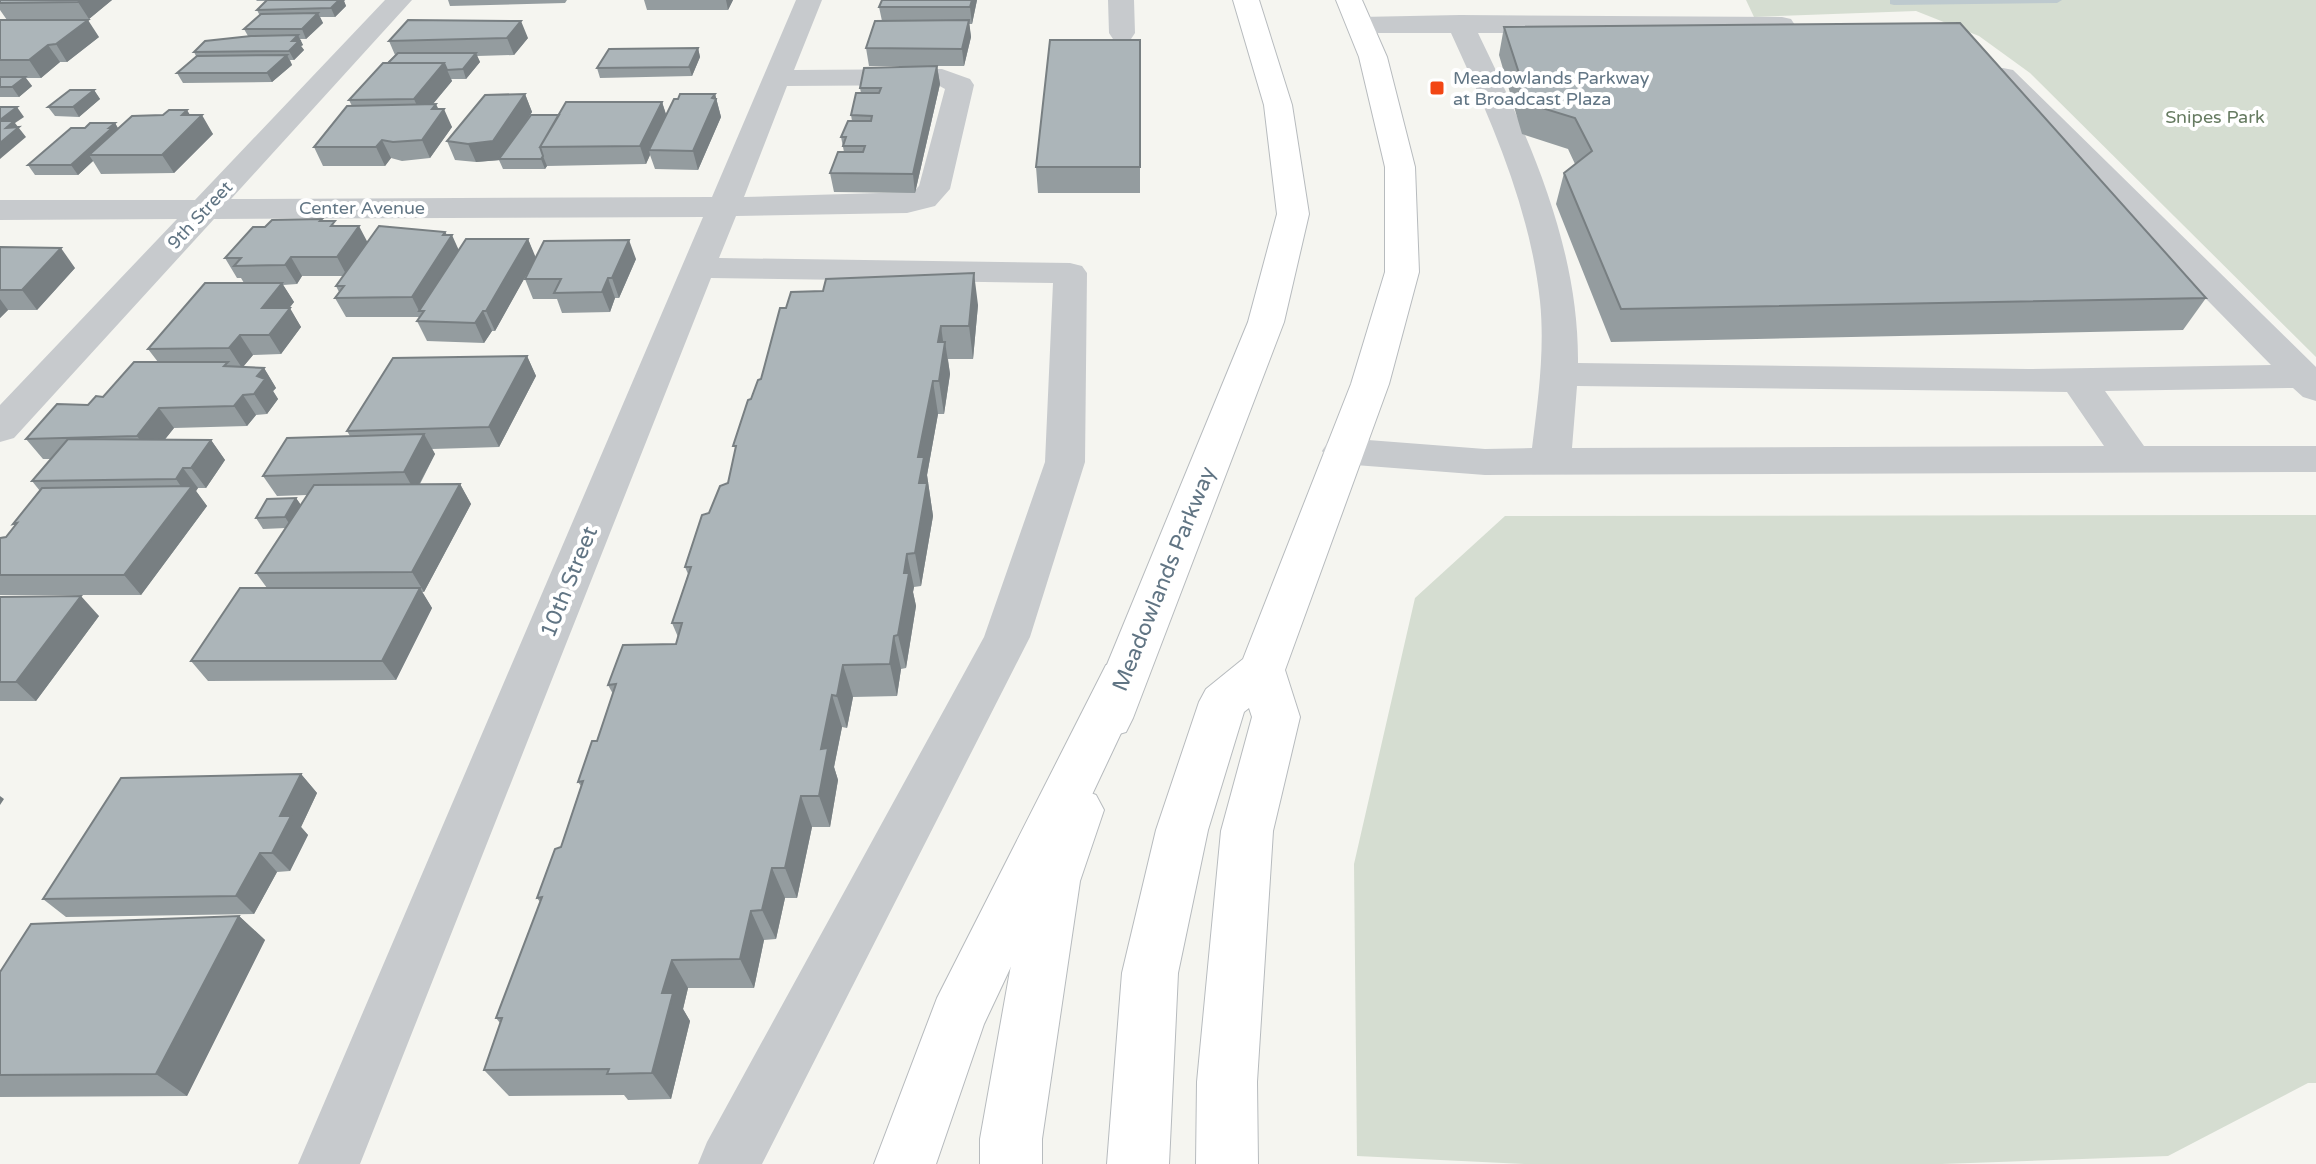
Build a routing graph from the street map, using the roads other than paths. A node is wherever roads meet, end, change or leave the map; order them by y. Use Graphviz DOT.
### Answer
graph roads {
  1 [pos="399,0"];
  2 [pos="809,0"];
  3 [pos="1121,0"];
  4 [pos="1246,0"];
  5 [pos="1695,0"];
  6 [pos="1354,12"];
  7 [pos="1460,23"];
  8 [pos="1717,25"];
  9 [pos="1809,25"];
  10 [pos="1122,33"];
  11 [pos="1982,56"];
  12 [pos="777,78"];
  13 [pos="724,207"];
  14 [pos="207,208"];
  15 [pos="0,210"];
  16 [pos="698,268"];
  17 [pos="1560,374"];
  18 [pos="2078,380"];
  19 [pos="2310,383"];
  20 [pos="0,429"];
  21 [pos="1342,451"];
  22 [pos="2132,458"];
  23 [pos="2316,459"];
  24 [pos="1551,461"];
  25 [pos="1262,670"];
  26 [pos="1123,678"];
  27 [pos="329,1164"];
  28 [pos="729,1164"];
  29 [pos="905,1164"];
  30 [pos="1011,1164"];
  31 [pos="1138,1164"];
  32 [pos="1227,1164"];
  1 -- 14 [label="street, 9th Street"];
  2 -- 12 [label="street, 10th Street"];
  3 -- 10 [label="street"];
  4 -- 26 [label="main road, Meadowlands Parkway"];
  5 -- 8 [label="street"];
  6 -- 7 [label="street"];
  6 -- 21 [label="main road"];
  7 -- 8 [label="street"];
  7 -- 17 [label="street"];
  8 -- 9 [label="street"];
  11 -- 19 [label="street"];
  12 -- 13 [label="street, 10th Street"];
  12 -- 13 [label="street, Center Avenue"];
  13 -- 14 [label="street, Center Avenue"];
  13 -- 16 [label="street, 10th Street"];
  14 -- 15 [label="street, Center Avenue"];
  14 -- 20 [label="street, 9th Street"];
  16 -- 27 [label="street, 10th Street"];
  16 -- 28 [label="street"];
  17 -- 18 [label="street"];
  17 -- 24 [label="street"];
  18 -- 19 [label="street"];
  18 -- 22 [label="street"];
  21 -- 24 [label="street"];
  21 -- 25 [label="main road"];
  22 -- 23 [label="street"];
  22 -- 24 [label="street"];
  25 -- 31 [label="main road"];
  25 -- 32 [label="main road"];
  26 -- 29 [label="main road"];
  26 -- 30 [label="main road, Meadowlands Parkway"];
}
